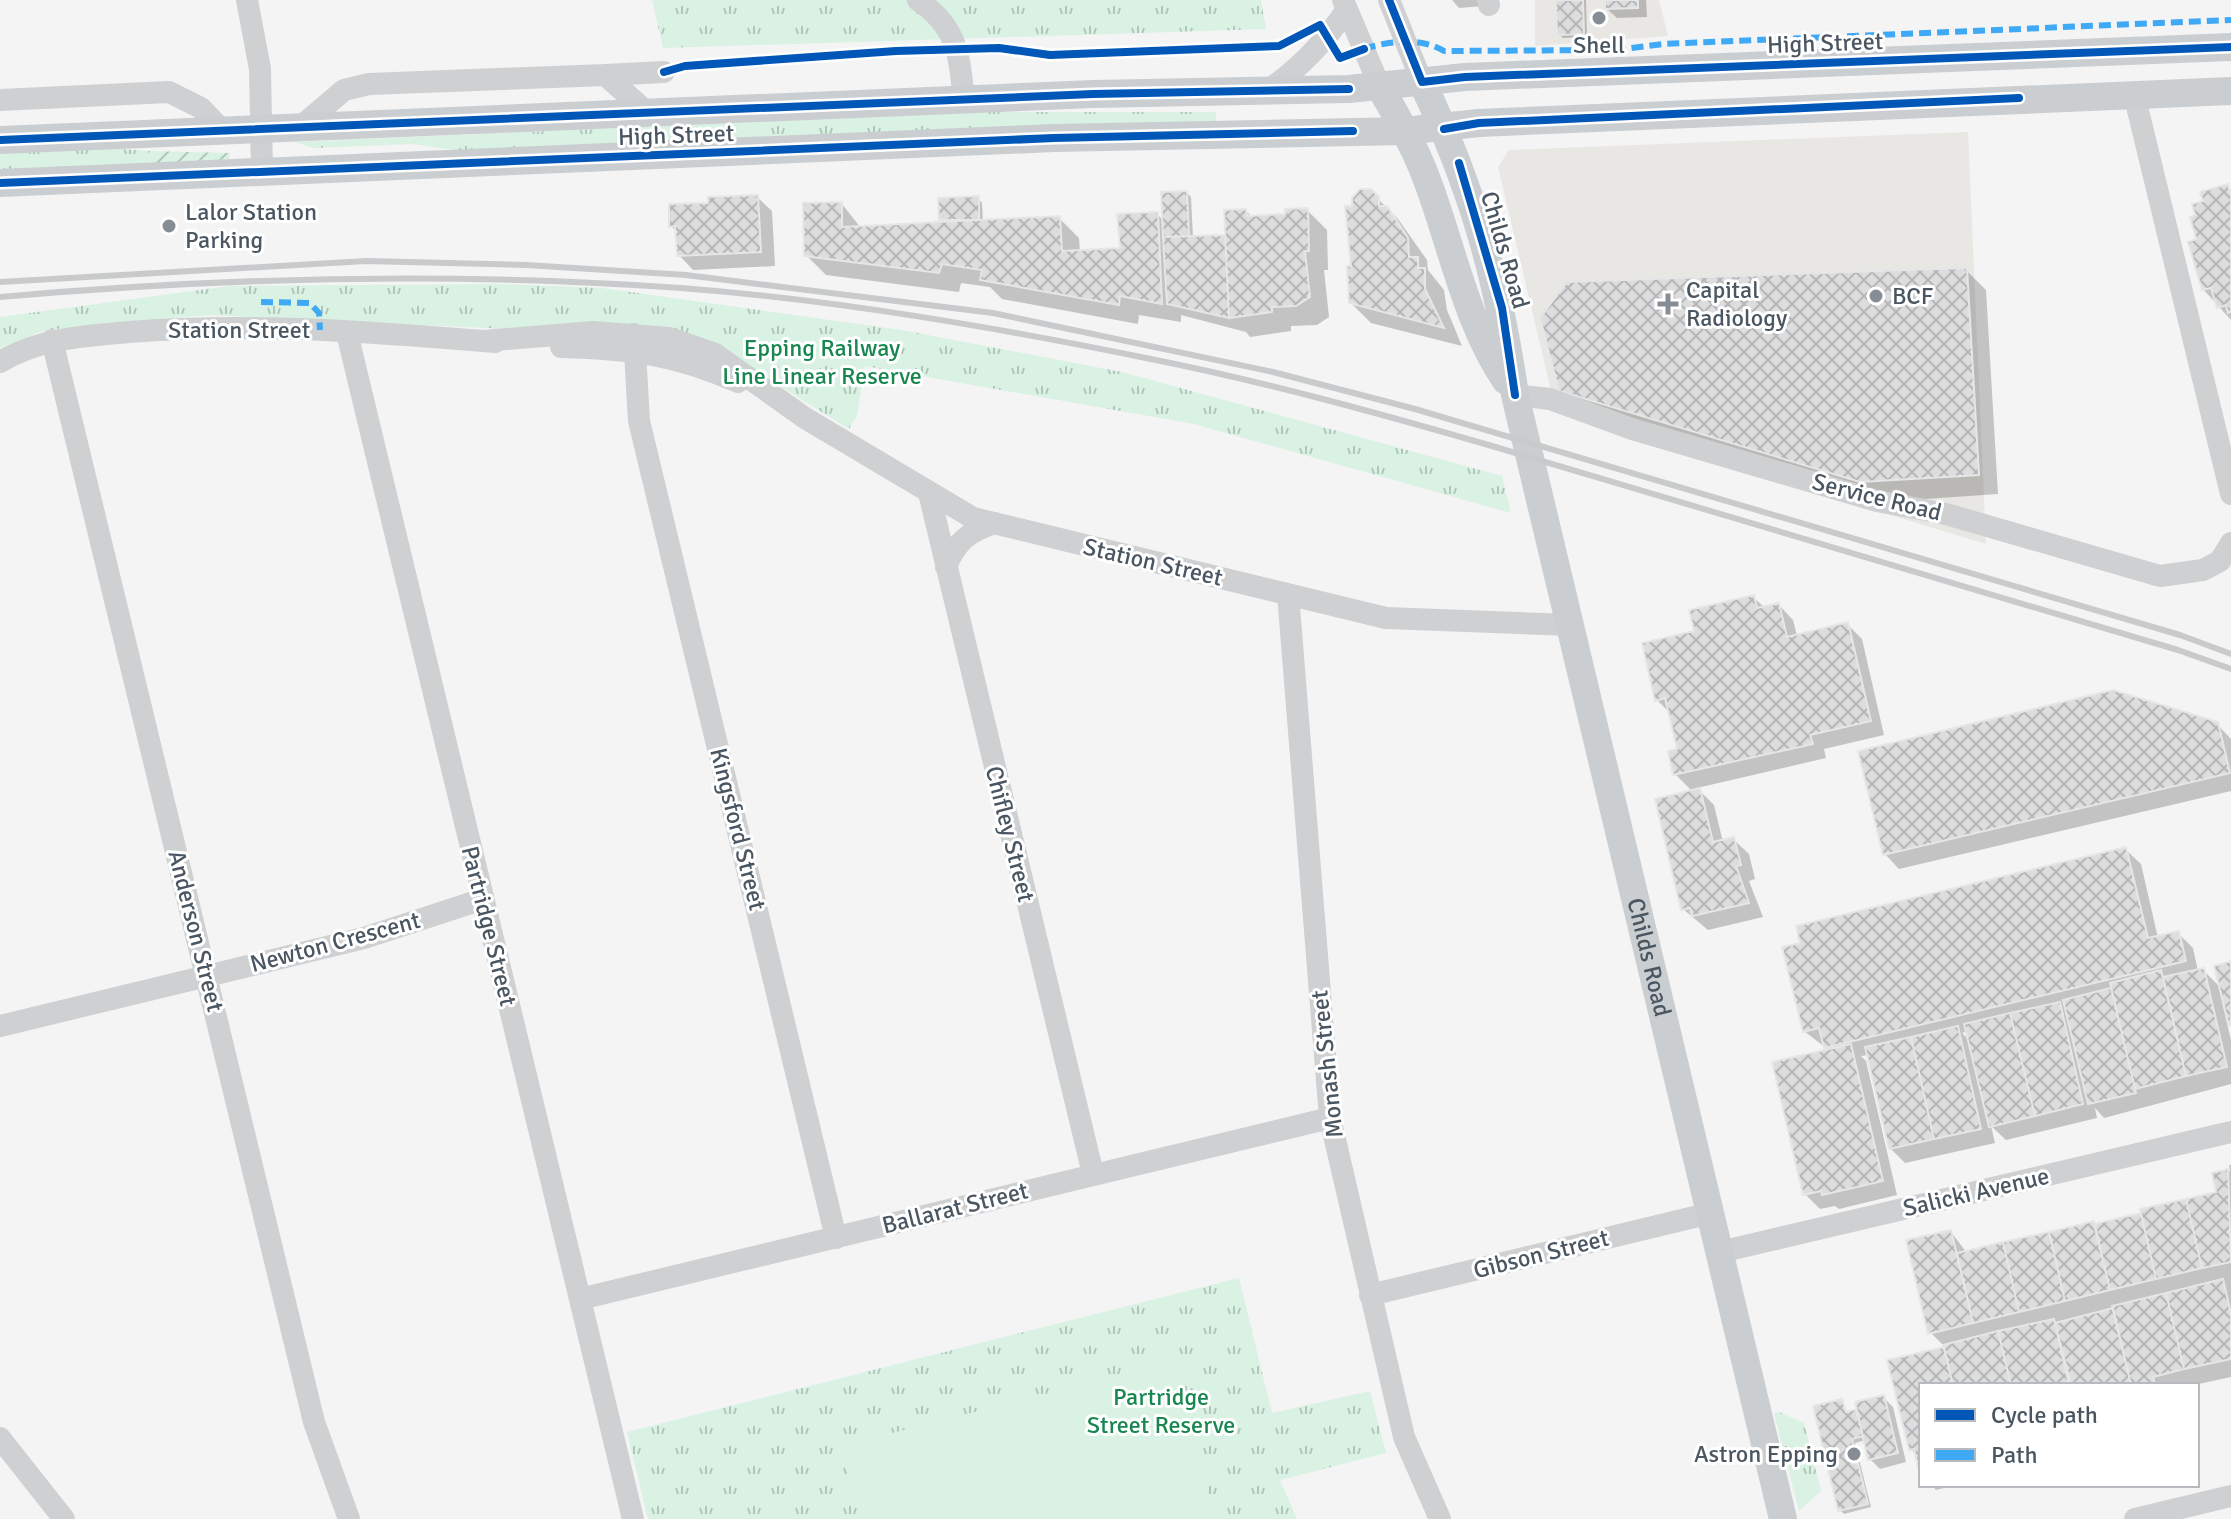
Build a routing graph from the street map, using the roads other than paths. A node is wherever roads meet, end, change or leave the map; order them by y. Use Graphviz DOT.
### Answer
graph roads {
  1 [pos="247,0"];
  2 [pos="918,0"];
  3 [pos="1389,0"];
  4 [pos="1345,4"];
  5 [pos="2231,47"];
  6 [pos="2014,55"];
  7 [pos="664,72"];
  8 [pos="605,75"];
  9 [pos="1422,82"];
  10 [pos="1380,87"];
  11 [pos="1270,89"];
  12 [pos="2231,91"];
  13 [pos="2134,94"];
  14 [pos="2019,98"];
  15 [pos="0,100"];
  16 [pos="964,100"];
  17 [pos="649,114"];
  18 [pos="262,129"];
  19 [pos="298,129"];
  20 [pos="1444,129"];
  21 [pos="223,131"];
  22 [pos="1404,131"];
  23 [pos="0,140"];
  24 [pos="262,172"];
  25 [pos="0,183"];
  26 [pos="347,333"];
  27 [pos="52,340"];
  28 [pos="633,345"];
  29 [pos="0,362"];
  30 [pos="1515,395"];
  31 [pos="929,493"];
  32 [pos="2231,494"];
  33 [pos="995,523"];
  34 [pos="2231,543"];
  35 [pos="946,567"];
  36 [pos="1288,594"];
  37 [pos="1570,625"];
  38 [pos="483,899"];
  39 [pos="207,976"];
  40 [pos="0,1026"];
  41 [pos="1330,1118"];
  42 [pos="2231,1132"];
  43 [pos="1093,1174"];
  44 [pos="1711,1213"];
  45 [pos="836,1238"];
  46 [pos="1720,1252"];
  47 [pos="1370,1295"];
  48 [pos="580,1299"];
  49 [pos="0,1438"];
  50 [pos="2231,1496"];
  51 [pos="64,1519"];
  52 [pos="349,1519"];
  53 [pos="633,1519"];
  54 [pos="1440,1519"];
  55 [pos="1783,1519"];
  56 [pos="2135,1519"];
  1 -- 18 [label="street"];
  2 -- 16 [label="street"];
  3 -- 9 [label="street"];
  4 -- 10 [label="street"];
  4 -- 11 [label="street"];
  5 -- 6 [label="main road, High Street"];
  6 -- 9 [label="main road, High Street"];
  6 -- 14 [label="main road"];
  7 -- 8 [label="street"];
  8 -- 17 [label="street, High Street"];
  8 -- 19 [label="street"];
  9 -- 10 [label="main road, High Street"];
  9 -- 20 [label="main road, Childs Road"];
  10 -- 11 [label="main road, High Street"];
  10 -- 22 [label="main road, Childs Road"];
  11 -- 16 [label="main road, High Street"];
  12 -- 13 [label="main road, High Street"];
  13 -- 14 [label="main road, High Street"];
  13 -- 32 [label="street"];
  14 -- 20 [label="main road, High Street"];
  15 -- 21 [label="street"];
  16 -- 17 [label="main road, High Street"];
  17 -- 19 [label="main road, High Street"];
  18 -- 19 [label="main road, High Street"];
  18 -- 21 [label="main road, High Street"];
  18 -- 24 [label="street"];
  20 -- 22 [label="main road, High Street"];
  20 -- 30 [label="main road, Childs Road"];
  21 -- 23 [label="main road, High Street"];
  22 -- 24 [label="main road, High Street"];
  22 -- 30 [label="main road, Childs Road"];
  24 -- 25 [label="main road, High Street"];
  26 -- 27 [label="street, Station Street"];
  26 -- 28 [label="street, Station Street"];
  26 -- 38 [label="street, Partridge Street"];
  27 -- 29 [label="street, Station Street"];
  27 -- 39 [label="street, Anderson Street"];
  28 -- 31 [label="street, Station Street"];
  28 -- 45 [label="street, Kingsford Street"];
  30 -- 34 [label="street, Service Road"];
  30 -- 37 [label="main road, Childs Road"];
  31 -- 33 [label="street, Station Street"];
  31 -- 35 [label="street, Chifley Street"];
  33 -- 35 [label="street"];
  33 -- 36 [label="street, Station Street"];
  35 -- 43 [label="street, Chifley Street"];
  36 -- 37 [label="street, Station Street"];
  36 -- 41 [label="street, Monash Street"];
  37 -- 44 [label="main road, Childs Road"];
  38 -- 39 [label="street, Newton Crescent"];
  38 -- 48 [label="street, Partridge Street"];
  39 -- 40 [label="street, Newton Crescent"];
  39 -- 52 [label="street, Anderson Street"];
  41 -- 43 [label="street, Ballarat Street"];
  41 -- 47 [label="street, Monash Street"];
  42 -- 46 [label="street, Salicki Avenue"];
  43 -- 45 [label="street, Ballarat Street"];
  44 -- 46 [label="main road, Childs Road"];
  44 -- 47 [label="street, Gibson Street"];
  45 -- 48 [label="street, Ballarat Street"];
  46 -- 55 [label="main road, Childs Road"];
  47 -- 54 [label="street, Monash Street"];
  48 -- 53 [label="street, Partridge Street"];
  49 -- 51 [label="street"];
  50 -- 56 [label="street"];
}
